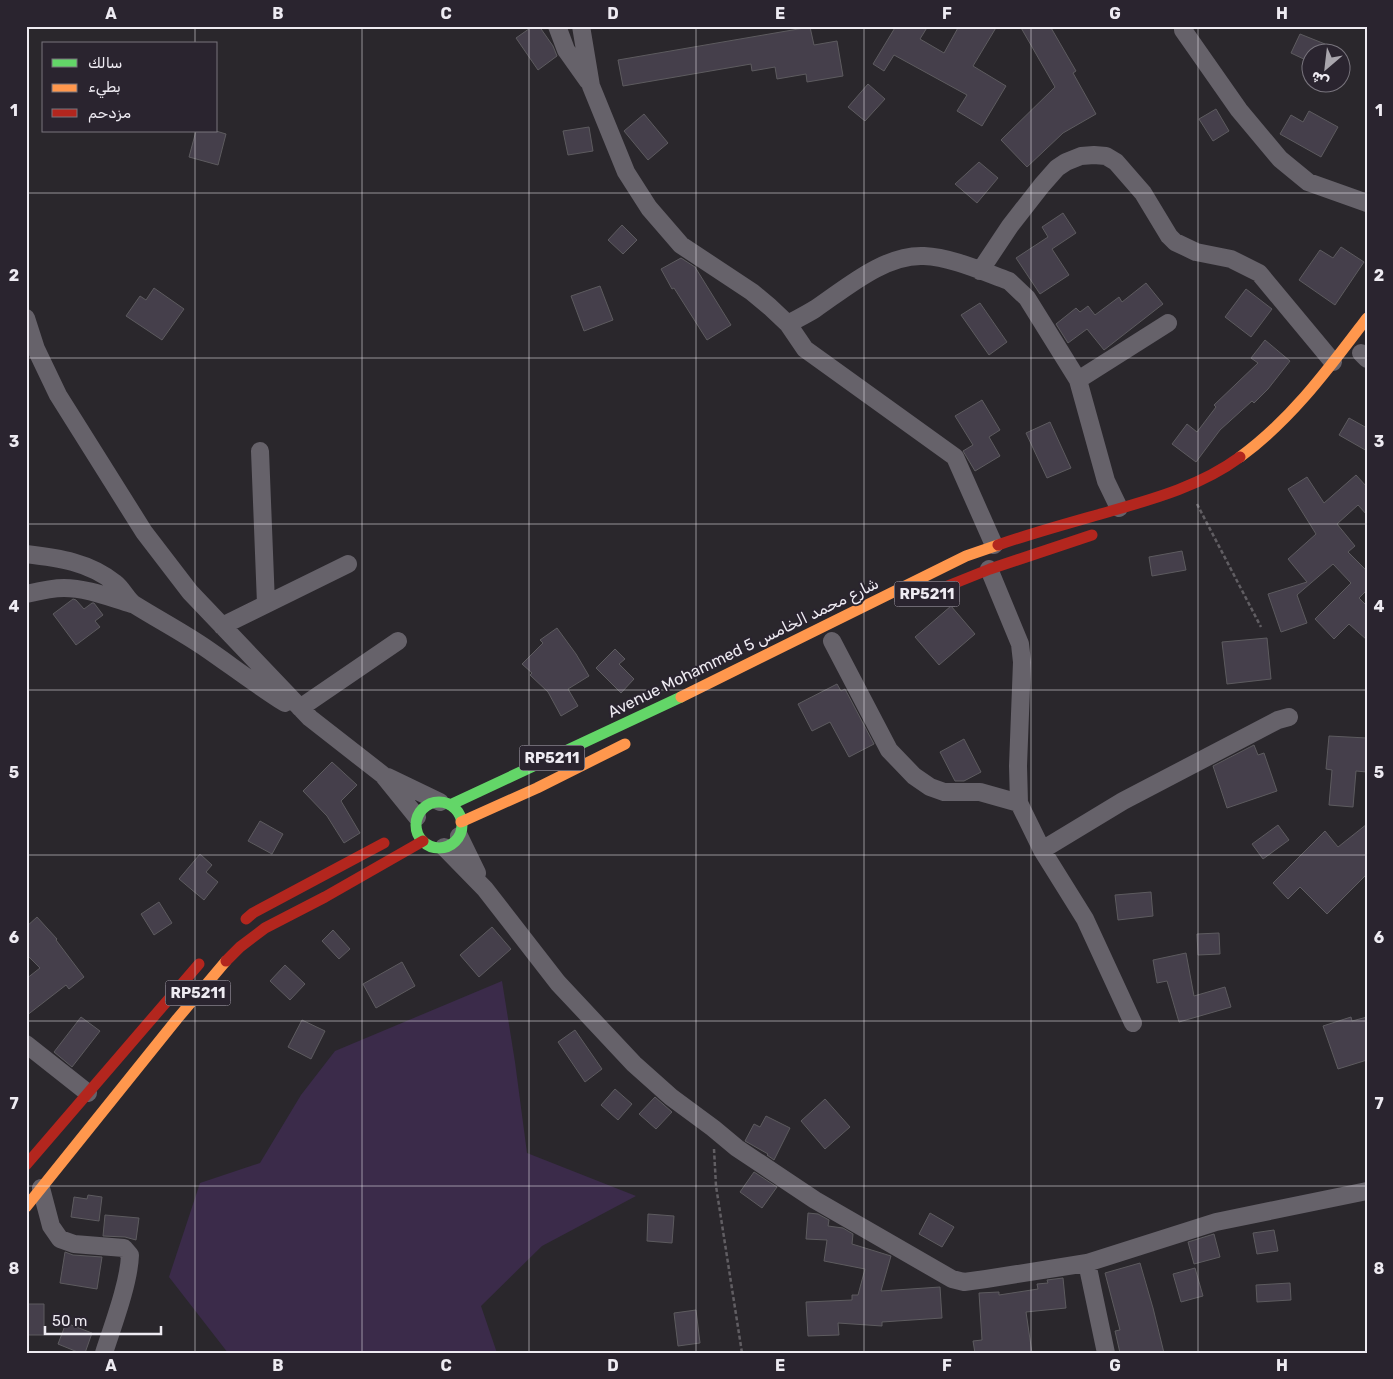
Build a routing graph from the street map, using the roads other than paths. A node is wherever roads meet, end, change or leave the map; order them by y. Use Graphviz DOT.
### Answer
graph roads {
  1 [pos="557,26"];
  2 [pos="581,26"];
  3 [pos="1183,30"];
  4 [pos="591,86"];
  5 [pos="1367,203"];
  6 [pos="980,271"];
  7 [pos="26,318"];
  8 [pos="1367,318"];
  9 [pos="1168,323"];
  10 [pos="788,324"];
  11 [pos="1333,362"];
  12 [pos="1078,380"];
  13 [pos="260,451"];
  14 [pos="1119,508"];
  15 [pos="1101,532"];
  16 [pos="994,546"];
  17 [pos="26,554"];
  18 [pos="348,564"];
  19 [pos="989,569"];
  20 [pos="26,594"];
  21 [pos="920,598"];
  22 [pos="132,604"];
  23 [pos="266,604"];
  24 [pos="222,626"];
  25 [pos="398,641"];
  26 [pos="831,641"];
  27 [pos="305,713"];
  28 [pos="1289,716"];
  29 [pos="635,739"];
  30 [pos="382,775"];
  31 [pos="1019,803"];
  32 [pos="445,804"];
  33 [pos="413,824"];
  34 [pos="460,829"];
  35 [pos="390,839"];
  36 [pos="423,841"];
  37 [pos="444,847"];
  38 [pos="1042,850"];
  39 [pos="485,889"];
  40 [pos="240,924"];
  41 [pos="207,956"];
  42 [pos="1133,1023"];
  43 [pos="26,1044"];
  44 [pos="88,1093"];
  45 [pos="26,1165"];
  46 [pos="41,1188"];
  47 [pos="1367,1191"];
  48 [pos="26,1207"];
  49 [pos="1087,1263"];
  50 [pos="104,1353"];
  51 [pos="1106,1353"];
  1 -- 4 [label="street"];
  2 -- 4 [label="street"];
  3 -- 5 [label="street"];
  4 -- 10 [label="street"];
  6 -- 10 [label="street"];
  6 -- 11 [label="street"];
  6 -- 12 [label="street"];
  7 -- 24 [label="street"];
  8 -- 11 [label="main road, Avenue Mohammed 5 شارع محمد الخامس / RP5211"];
  9 -- 12 [label="street"];
  10 -- 16 [label="street"];
  11 -- 14 [label="main road, Avenue Mohammed 5 شارع محمد الخامس / RP5211"];
  12 -- 14 [label="street"];
  13 -- 23 [label="street"];
  14 -- 16 [label="main road, Avenue Mohammed 5 شارع محمد الخامس / RP5211"];
  15 -- 19 [label="main road, RP5211"];
  16 -- 32 [label="main road, Avenue Mohammed 5 شارع محمد الخامس / RP5211"];
  17 -- 22 [label="street"];
  18 -- 23 [label="street"];
  19 -- 21 [label="main road, RP5211"];
  19 -- 31 [label="street"];
  20 -- 22 [label="street"];
  22 -- 27 [label="street"];
  23 -- 24 [label="street"];
  24 -- 27 [label="street"];
  25 -- 27 [label="street"];
  26 -- 31 [label="street"];
  27 -- 30 [label="street"];
  28 -- 38 [label="street"];
  29 -- 34 [label="main road, RP5211"];
  30 -- 32 [label="street"];
  30 -- 33 [label="street"];
  31 -- 38 [label="street"];
  32 -- 33 [label="main road, RP5211"];
  32 -- 34 [label="main road"];
  33 -- 36 [label="main road"];
  34 -- 37 [label="main road, RP5211"];
  34 -- 39 [label="street"];
  35 -- 40 [label="main road"];
  36 -- 37 [label="main road"];
  36 -- 46 [label="main road, RP5211"];
  37 -- 39 [label="street"];
  38 -- 42 [label="street"];
  39 -- 49 [label="street"];
  41 -- 44 [label="main road, RP5211"];
  43 -- 44 [label="street"];
  44 -- 45 [label="main road, RP5211"];
  46 -- 48 [label="main road, RP5211"];
  46 -- 50 [label="street"];
  47 -- 49 [label="street"];
  49 -- 51 [label="street"];
}
